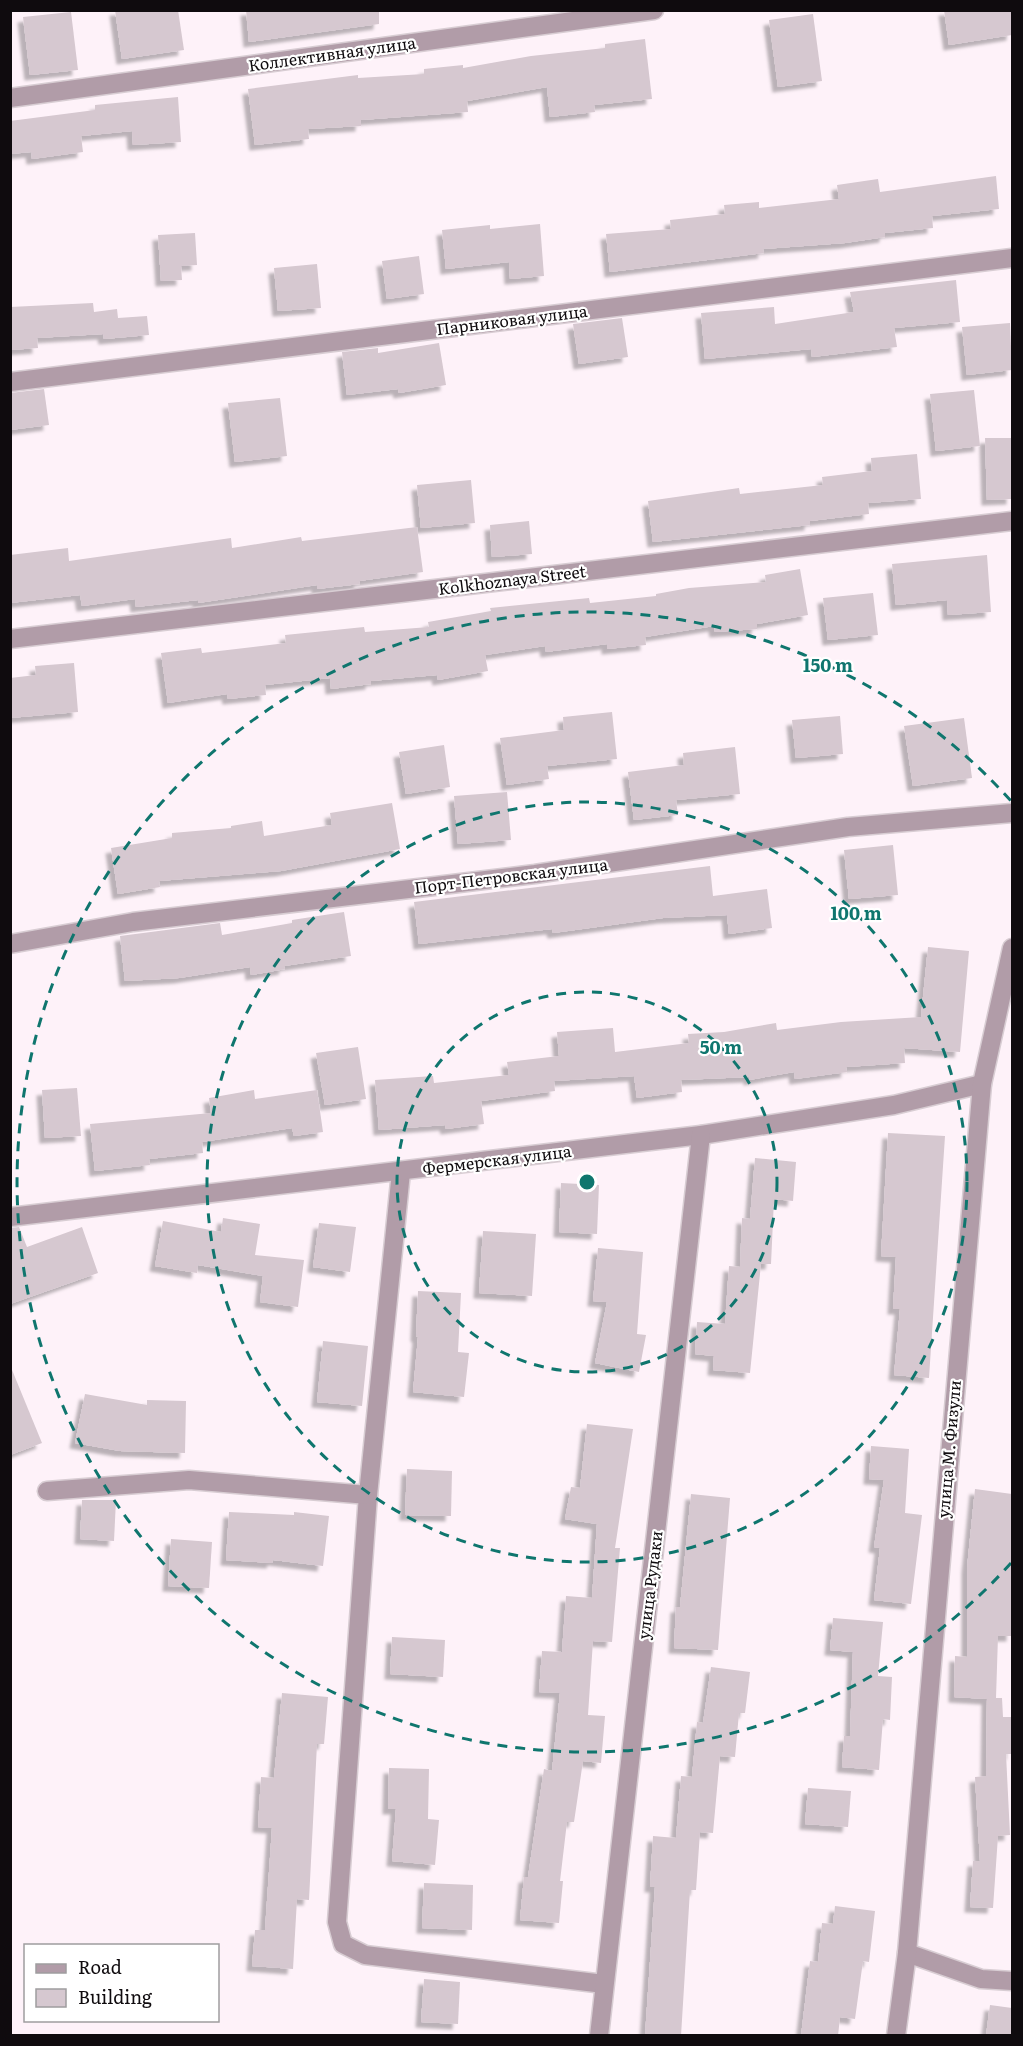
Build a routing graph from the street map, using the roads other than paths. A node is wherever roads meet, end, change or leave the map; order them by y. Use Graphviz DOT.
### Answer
graph roads {
  1 [pos="654,10"];
  2 [pos="10,98"];
  3 [pos="1012,258"];
  4 [pos="10,382"];
  5 [pos="1012,521"];
  6 [pos="10,639"];
  7 [pos="1012,813"];
  8 [pos="10,944"];
  9 [pos="1012,948"];
  10 [pos="982,1084"];
  11 [pos="701,1135"];
  12 [pos="400,1172"];
  13 [pos="10,1217"];
  14 [pos="47,1491"];
  15 [pos="368,1495"];
  16 [pos="907,1953"];
  17 [pos="1012,1981"];
  18 [pos="604,1984"];
  19 [pos="599,2036"];
  20 [pos="896,2036"];
  1 -- 2 [label="street, Коллективная улица"];
  3 -- 4 [label="street, Парниковая улица"];
  5 -- 6 [label="street, Kolkhoznaya Street"];
  7 -- 8 [label="street, Порт-Петровская улица"];
  9 -- 10 [label="street, улица М. Физули"];
  10 -- 11 [label="street, Фермерская улица"];
  10 -- 16 [label="street, улица М. Физули"];
  11 -- 12 [label="street, Фермерская улица"];
  11 -- 18 [label="street, улица Рудаки"];
  12 -- 13 [label="street, Фермерская улица"];
  12 -- 15 [label="street"];
  14 -- 15 [label="street"];
  15 -- 18 [label="street"];
  16 -- 17 [label="street"];
  16 -- 20 [label="street, улица М. Физули"];
  18 -- 19 [label="street, улица Рудаки"];
}
